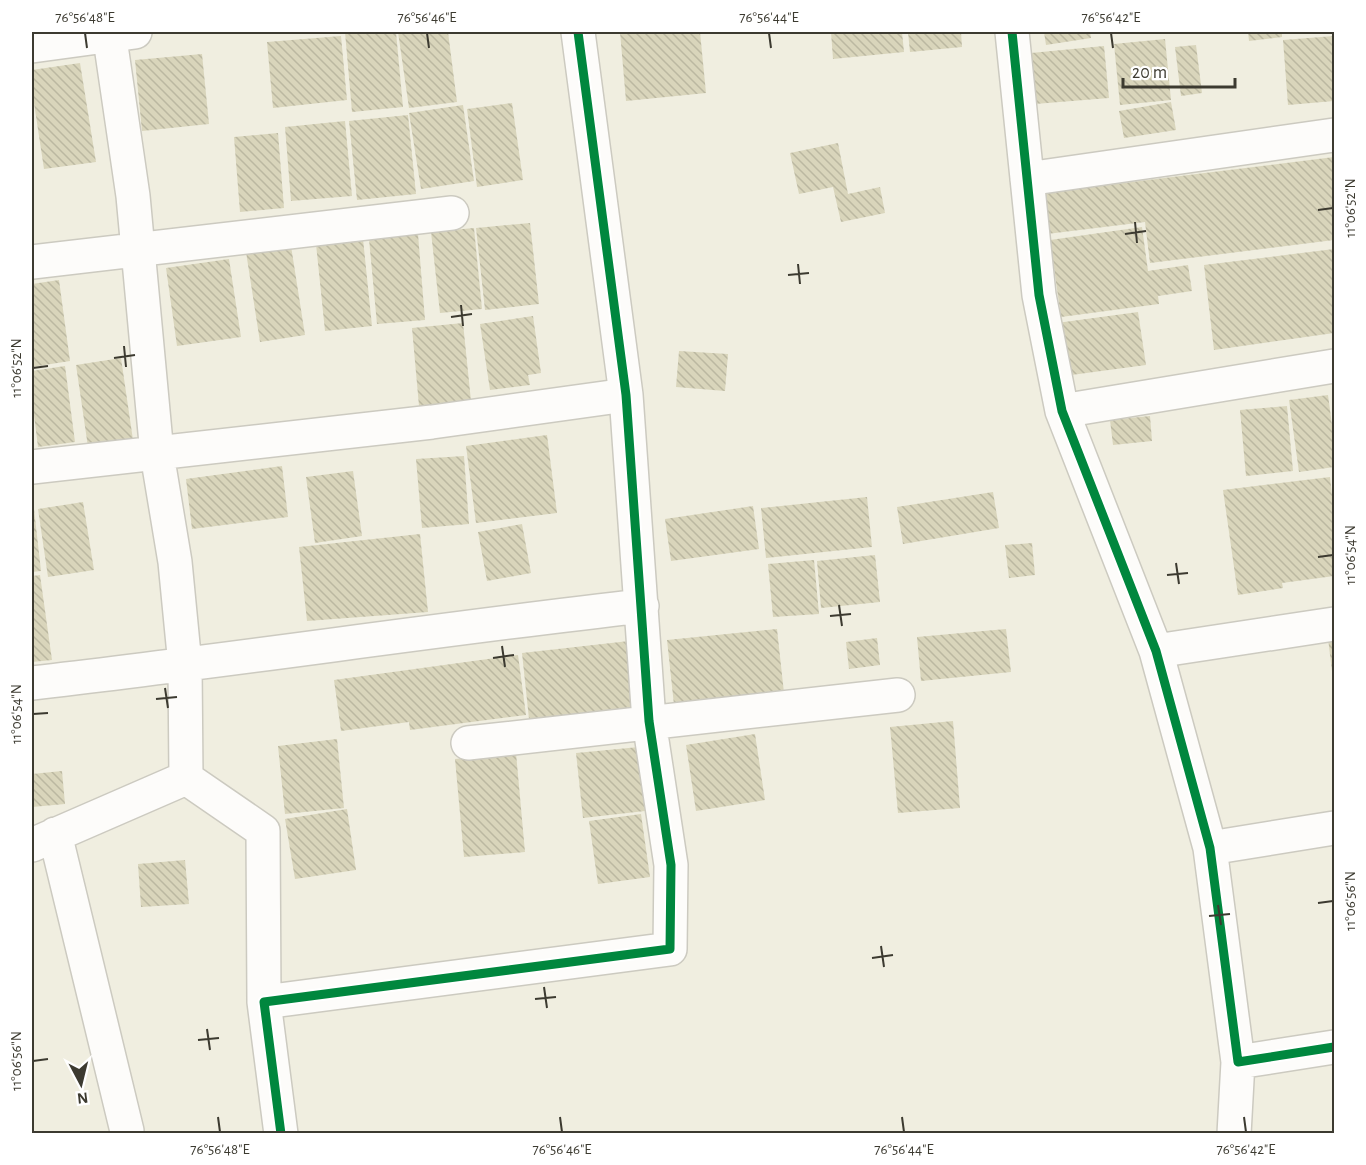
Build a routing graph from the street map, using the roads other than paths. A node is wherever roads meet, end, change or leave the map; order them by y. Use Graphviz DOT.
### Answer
graph roads {
  1 [pos="578,32"];
  2 [pos="1011,32"];
  3 [pos="118,33"];
  4 [pos="32,46"];
  5 [pos="1335,135"];
  6 [pos="1027,179"];
  7 [pos="452,213"];
  8 [pos="138,251"];
  9 [pos="32,262"];
  10 [pos="1335,366"];
  11 [pos="626,395"];
  12 [pos="1062,411"];
  13 [pos="158,454"];
  14 [pos="32,467"];
  15 [pos="642,606"];
  16 [pos="1335,624"];
  17 [pos="1156,651"];
  18 [pos="185,665"];
  19 [pos="33,688"];
  20 [pos="898,695"];
  21 [pos="649,721"];
  22 [pos="468,743"];
  23 [pos="186,778"];
  24 [pos="1335,828"];
  25 [pos="43,840"];
  26 [pos="1210,848"];
  27 [pos="264,1002"];
  28 [pos="1335,1047"];
  29 [pos="1238,1062"];
  30 [pos="127,1131"];
  31 [pos="281,1134"];
  32 [pos="1234,1134"];
  1 -- 11 [label="street"];
  2 -- 6 [label="street"];
  3 -- 4 [label="street"];
  3 -- 8 [label="street"];
  5 -- 6 [label="street"];
  6 -- 12 [label="street"];
  7 -- 8 [label="street"];
  8 -- 9 [label="street"];
  8 -- 13 [label="street"];
  10 -- 12 [label="street"];
  11 -- 13 [label="street"];
  11 -- 15 [label="street"];
  12 -- 17 [label="street"];
  13 -- 14 [label="street"];
  13 -- 18 [label="street"];
  15 -- 18 [label="street"];
  15 -- 21 [label="street"];
  16 -- 17 [label="street"];
  17 -- 26 [label="street"];
  18 -- 19 [label="street"];
  18 -- 23 [label="street"];
  20 -- 21 [label="street"];
  21 -- 22 [label="street"];
  21 -- 27 [label="street"];
  23 -- 25 [label="street"];
  23 -- 27 [label="street"];
  24 -- 26 [label="street"];
  25 -- 30 [label="street"];
  26 -- 29 [label="street"];
  27 -- 31 [label="street"];
  28 -- 29 [label="street"];
  29 -- 32 [label="street"];
}
